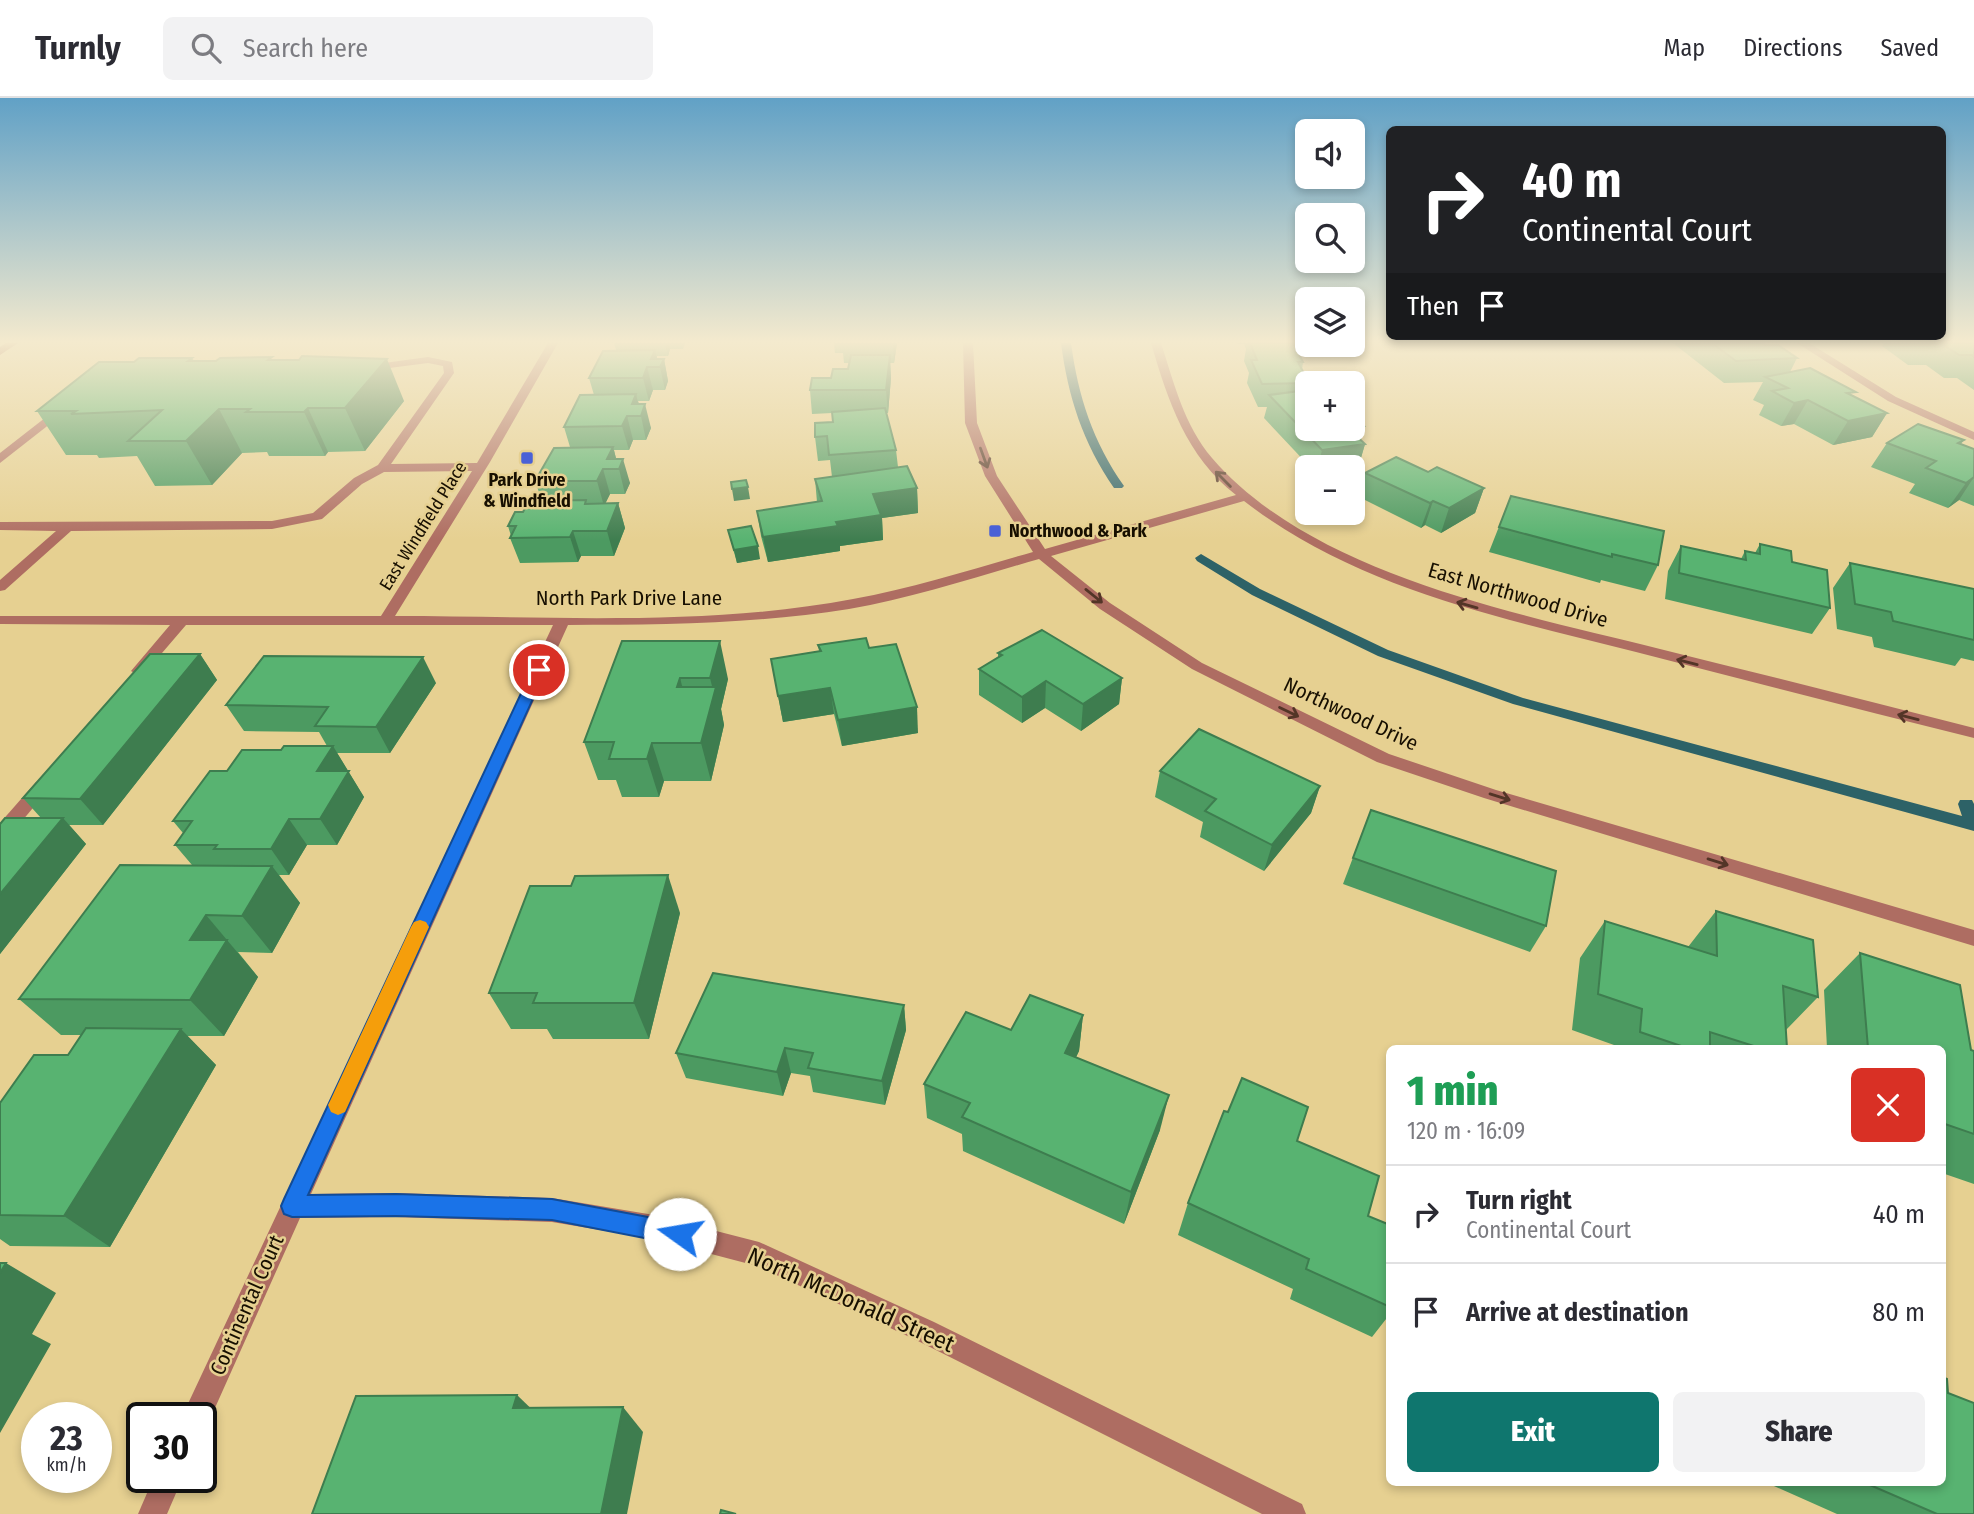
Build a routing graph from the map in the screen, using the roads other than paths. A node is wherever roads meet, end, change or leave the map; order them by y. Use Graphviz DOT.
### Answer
graph roads {
  1 [pos="62,409"];
  2 [pos="424,409"];
  3 [pos="514,409"];
  4 [pos="970,409"];
  5 [pos="1179,409"];
  6 [pos="1914,409"];
  7 [pos="1974,436"];
  8 [pos="0,459"];
  9 [pos="480,467"];
  10 [pos="382,468"];
  11 [pos="1244,497"];
  12 [pos="0,527"];
  13 [pos="68,527"];
  14 [pos="1041,554"];
  15 [pos="0,587"];
  16 [pos="386,619"];
  17 [pos="0,620"];
  18 [pos="563,620"];
  19 [pos="182,621"];
  20 [pos="130,682"];
  21 [pos="1974,733"];
  22 [pos="52,774"];
  23 [pos="0,835"];
  24 [pos="1974,939"];
  25 [pos="292,1206"];
  26 [pos="203,1402"];
  27 [pos="162,1493"];
  28 [pos="152,1514"];
  29 [pos="1292,1514"];
  1 -- 8 [label="street"];
  2 -- 10 [label="street"];
  3 -- 9 [label="street, East Windfield Place"];
  4 -- 14 [label="street, Northwood Drive, one-way"];
  11 -- 5 [label="street, East Northwood Drive, one-way"];
  6 -- 7 [label="street"];
  9 -- 10 [label="street"];
  9 -- 16 [label="street, East Windfield Place"];
  10 -- 13 [label="street"];
  11 -- 14 [label="street, North Park Drive Lane"];
  21 -- 11 [label="street, East Northwood Drive, one-way"];
  12 -- 13 [label="street"];
  13 -- 15 [label="street"];
  14 -- 18 [label="street, North Park Drive Lane"];
  14 -- 24 [label="street, Northwood Drive, one-way"];
  16 -- 18 [label="street, North Park Drive Lane"];
  16 -- 19 [label="street, North Park Drive Lane"];
  17 -- 19 [label="street, North Park Drive Lane"];
  18 -- 25 [label="street, Continental Court"];
  19 -- 20 [label="street"];
  22 -- 23 [label="street"];
  25 -- 26 [label="street, Continental Court"];
  25 -- 29 [label="street, North McDonald Street"];
  27 -- 28 [label="street"];
}
